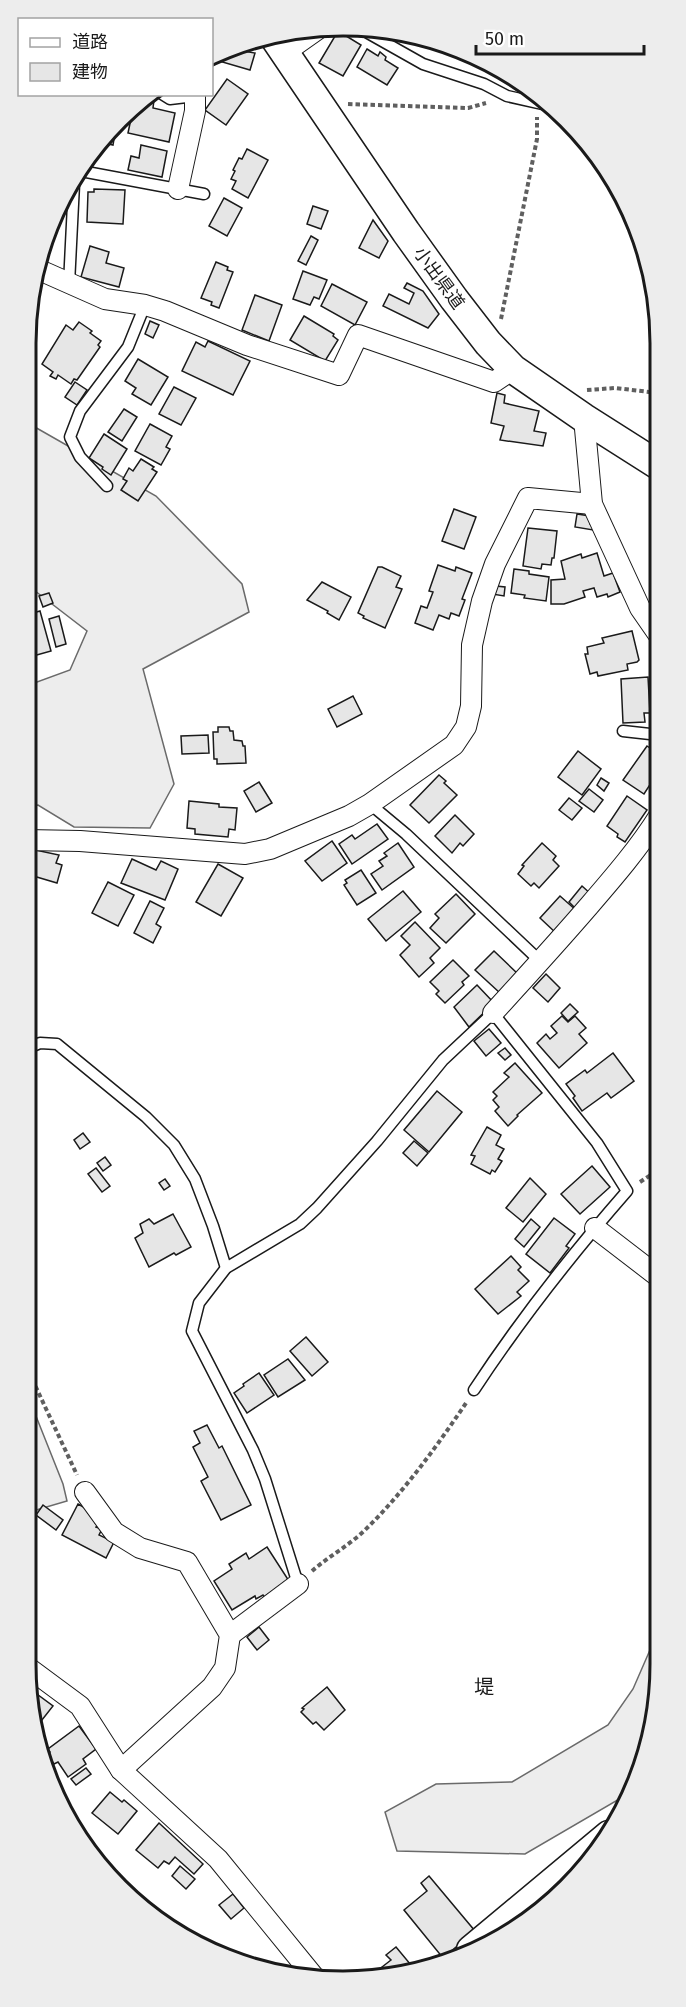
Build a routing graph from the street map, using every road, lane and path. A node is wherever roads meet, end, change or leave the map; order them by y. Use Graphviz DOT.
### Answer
graph roads {
  1 [pos="378,38"];
  2 [pos="279,45"];
  3 [pos="165,96"];
  4 [pos="189,96"];
  5 [pos="195,96"];
  6 [pos="507,96"];
  7 [pos="533,102"];
  8 [pos="321,109"];
  9 [pos="537,121"];
  10 [pos="88,172"];
  11 [pos="178,189"];
  12 [pos="204,194"];
  13 [pos="73,196"];
  14 [pos="44,272"];
  15 [pos="69,284"];
  16 [pos="145,305"];
  17 [pos="488,343"];
  18 [pos="513,369"];
  19 [pos="650,392"];
  20 [pos="554,398"];
  21 [pos="584,418"];
  22 [pos="650,460"];
  23 [pos="107,486"];
  24 [pos="592,504"];
  25 [pos="650,622"];
  26 [pos="623,731"];
  27 [pos="650,734"];
  28 [pos="370,804"];
  29 [pos="650,830"];
  30 [pos="36,840"];
  31 [pos="541,962"];
  32 [pos="493,1013"];
  33 [pos="36,1045"];
  34 [pos="650,1175"];
  35 [pos="627,1191"];
  36 [pos="595,1228"];
  37 [pos="226,1268"];
  38 [pos="650,1270"];
  39 [pos="36,1387"];
  40 [pos="474,1390"];
  41 [pos="85,1492"];
  42 [pos="298,1584"];
  43 [pos="230,1635"];
  44 [pos="36,1674"];
  45 [pos="121,1770"];
  46 [pos="580,1859"];
  47 [pos="493,1931"];
  48 [pos="307,1968"];
  1 -- 6 [label="lane"];
  2 -- 8 [label="main road, 小出県道"];
  3 -- 4 [label="lane"];
  5 -- 11 [label="street"];
  6 -- 7 [label="lane"];
  6 -- 8 [label="path"];
  8 -- 17 [label="main road, 小出県道"];
  9 -- 17 [label="path"];
  10 -- 11 [label="lane"];
  11 -- 12 [label="lane"];
  13 -- 15 [label="lane"];
  14 -- 15 [label="street"];
  15 -- 16 [label="street"];
  16 -- 18 [label="street"];
  16 -- 23 [label="lane"];
  17 -- 18 [label="main road, 小出県道"];
  18 -- 20 [label="main road, 小出県道"];
  19 -- 20 [label="path"];
  20 -- 21 [label="main road, 小出県道"];
  21 -- 22 [label="main road, 小出県道"];
  21 -- 24 [label="street"];
  24 -- 25 [label="street"];
  24 -- 28 [label="street"];
  26 -- 27 [label="lane"];
  28 -- 30 [label="street"];
  28 -- 31 [label="lane"];
  29 -- 31 [label="street"];
  31 -- 32 [label="street"];
  32 -- 35 [label="lane"];
  32 -- 37 [label="lane"];
  33 -- 37 [label="lane"];
  34 -- 35 [label="path"];
  35 -- 36 [label="lane"];
  36 -- 38 [label="street"];
  36 -- 40 [label="lane"];
  37 -- 42 [label="lane"];
  39 -- 41 [label="path"];
  40 -- 42 [label="path"];
  41 -- 43 [label="street"];
  42 -- 43 [label="street"];
  43 -- 45 [label="street"];
  44 -- 45 [label="street"];
  45 -- 48 [label="street"];
  46 -- 47 [label="main road"];
}
